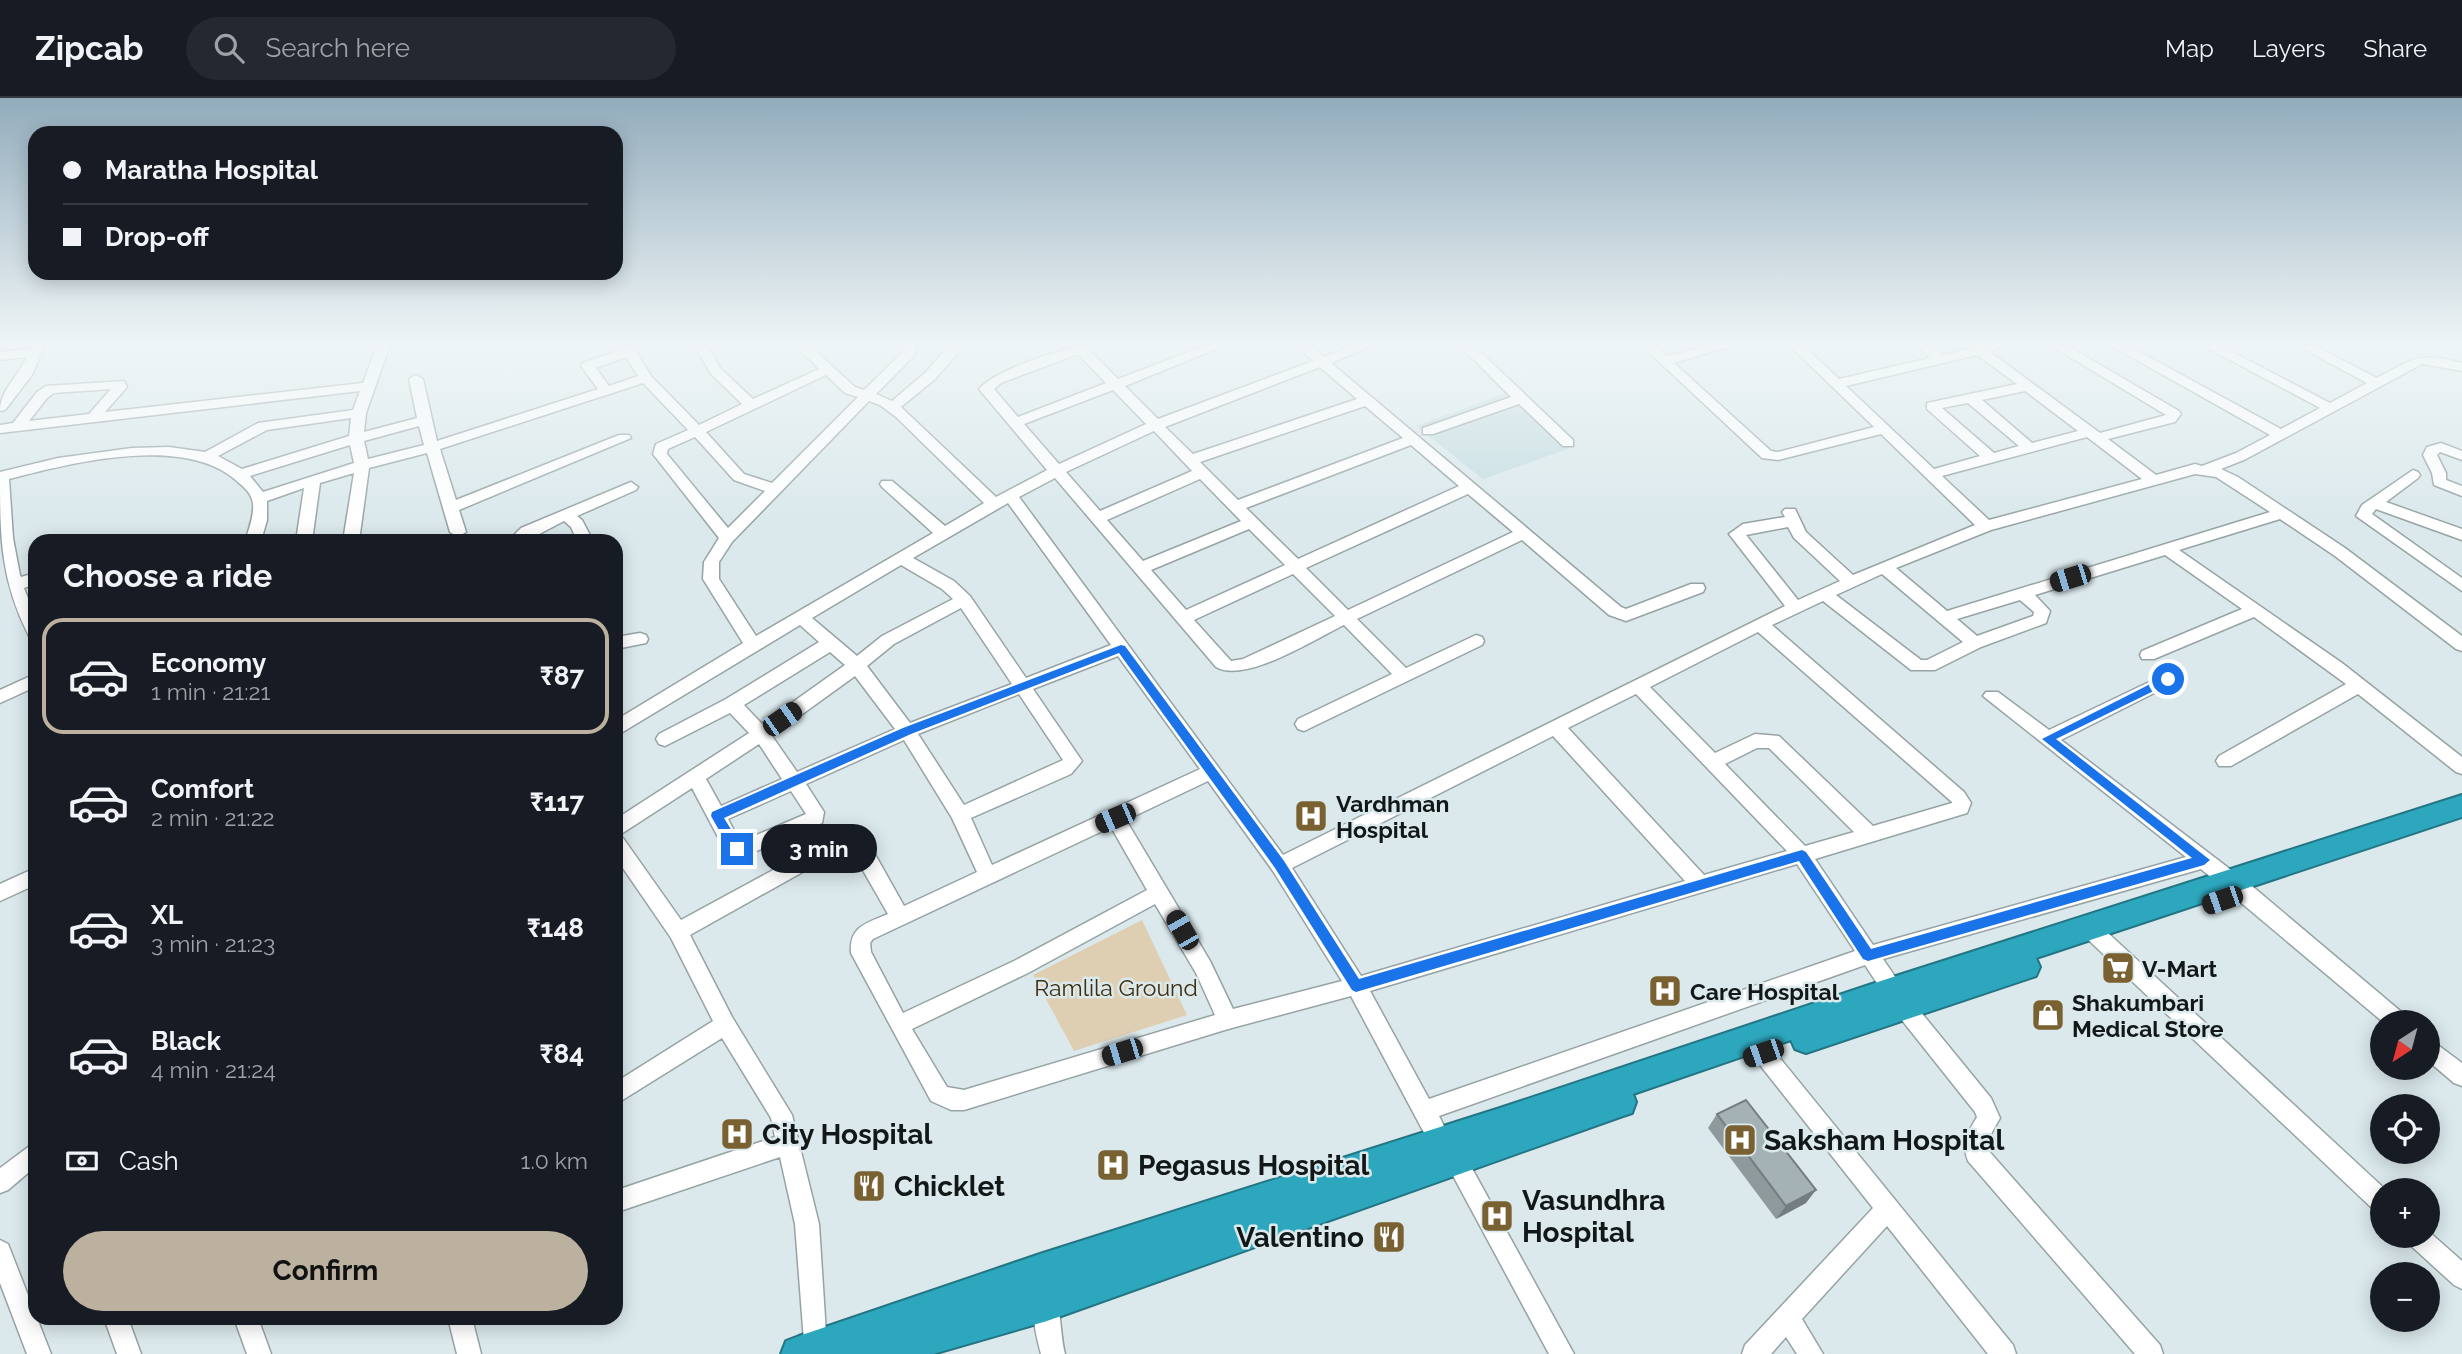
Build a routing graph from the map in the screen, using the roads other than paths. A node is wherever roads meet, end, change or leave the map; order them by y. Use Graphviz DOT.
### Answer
graph roads {
  1 [pos="35,404"];
  2 [pos="106,404"];
  3 [pos="217,404"];
  4 [pos="362,404"];
  5 [pos="421,404"];
  6 [pos="567,404"];
  7 [pos="671,404"];
  8 [pos="754,404"];
  9 [pos="859,404"];
  10 [pos="884,404"];
  11 [pos="897,404"];
  12 [pos="997,404"];
  13 [pos="1069,404"];
  14 [pos="1135,404"];
  15 [pos="1212,404"];
  16 [pos="1358,404"];
  17 [pos="1373,404"];
  18 [pos="1505,404"];
  19 [pos="1527,404"];
  20 [pos="1711,404"];
  21 [pos="1857,404"];
  22 [pos="1945,404"];
  23 [pos="1978,404"];
  24 [pos="2051,404"];
  25 [pos="2156,404"];
  26 [pos="2223,404"];
  27 [pos="2322,404"];
  28 [pos="2338,404"];
  29 [pos="751,405"];
  30 [pos="893,407"];
  31 [pos="2330,408"];
  32 [pos="359,413"];
  33 [pos="93,418"];
  34 [pos="424,420"];
  35 [pos="1015,423"];
  36 [pos="1156,425"];
  37 [pos="17,427"];
  38 [pos="0,429"];
  39 [pos="1884,429"];
  40 [pos="697,431"];
  41 [pos="1428,431"];
  42 [pos="2093,435"];
  43 [pos="2281,435"];
  44 [pos="624,438"];
  45 [pos="356,439"];
  46 [pos="1414,439"];
  47 [pos="1568,443"];
  48 [pos="433,447"];
  49 [pos="2030,448"];
  50 [pos="208,456"];
  51 [pos="2462,456"];
  52 [pos="1991,458"];
  53 [pos="1191,460"];
  54 [pos="362,465"];
  55 [pos="2207,469"];
  56 [pos="1058,470"];
  57 [pos="1203,472"];
  58 [pos="243,473"];
  59 [pos="1931,474"];
  60 [pos="2413,475"];
  61 [pos="1,477"];
  62 [pos="2152,479"];
  63 [pos="313,481"];
  64 [pos="887,485"];
  65 [pos="631,487"];
  66 [pos="1470,487"];
  67 [pos="775,489"];
  68 [pos="2462,491"];
  69 [pos="1010,495"];
  70 [pos="259,498"];
  71 [pos="2374,503"];
  72 [pos="994,504"];
  73 [pos="1236,506"];
  74 [pos="452,507"];
  75 [pos="2282,513"];
  76 [pos="566,514"];
  77 [pos="1098,518"];
  78 [pos="1252,522"];
  79 [pos="1986,526"];
  80 [pos="458,532"];
  81 [pos="1524,533"];
  82 [pos="255,534"];
  83 [pos="305,534"];
  84 [pos="352,534"];
  85 [pos="524,534"];
  86 [pos="581,534"];
  87 [pos="944,534"];
  88 [pos="2462,535"];
  89 [pos="727,538"];
  90 [pos="2167,549"];
  91 [pos="902,559"];
  92 [pos="1296,566"];
  93 [pos="1884,567"];
  94 [pos="1140,568"];
  95 [pos="28,581"];
  96 [pos="1851,582"];
  97 [pos="14,586"];
  98 [pos="2462,586"];
  99 [pos="1697,588"];
  100 [pos="2022,592"];
  101 [pos="1824,594"];
  102 [pos="964,600"];
  103 [pos="1795,608"];
  104 [pos="2256,610"];
  105 [pos="28,617"];
  106 [pos="802,618"];
  107 [pos="1182,618"];
  108 [pos="1943,618"];
  109 [pos="1348,619"];
  110 [pos="1760,624"];
  111 [pos="640,639"];
  112 [pos="1476,641"];
  113 [pos="623,642"];
  114 [pos="831,643"];
  115 [pos="1975,643"];
  116 [pos="752,645"];
  117 [pos="2462,645"];
  118 [pos="1121,648"];
  119 [pos="2148,654"];
  120 [pos="857,666"];
  121 [pos="1404,676"];
  122 [pos="2168,679"];
  123 [pos="28,683"];
  124 [pos="2359,685"];
  125 [pos="1021,686"];
  126 [pos="1639,686"];
  127 [pos="1992,696"];
  128 [pos="0,697"];
  129 [pos="732,704"];
  130 [pos="623,724"];
  131 [pos="1304,724"];
  132 [pos="1556,727"];
  133 [pos="907,731"];
  134 [pos="761,734"];
  135 [pos="665,739"];
  136 [pos="2048,739"];
  137 [pos="2225,761"];
  138 [pos="1713,762"];
  139 [pos="2462,766"];
  140 [pos="1212,771"];
  141 [pos="696,779"];
  142 [pos="793,781"];
  143 [pos="2462,806"];
  144 [pos="960,815"];
  145 [pos="717,816"];
  146 [pos="1115,818"];
  147 [pos="2462,822"];
  148 [pos="623,825"];
  149 [pos="1871,836"];
  150 [pos="623,853"];
  151 [pos="1802,855"];
  152 [pos="2204,860"];
  153 [pos="1280,865"];
  154 [pos="988,874"];
  155 [pos="28,883"];
  156 [pos="1700,885"];
  157 [pos="2238,886"];
  158 [pos="1160,892"];
  159 [pos="0,893"];
  160 [pos="899,915"];
  161 [pos="678,932"];
  162 [pos="2096,934"];
  163 [pos="1868,955"];
  164 [pos="1356,986"];
  165 [pos="1899,999"];
  166 [pos="2384,1010"];
  167 [pos="1228,1020"];
  168 [pos="725,1024"];
  169 [pos="898,1024"];
  170 [pos="1763,1053"];
  171 [pos="2454,1057"];
  172 [pos="2462,1076"];
  173 [pos="623,1090"];
  174 [pos="1425,1111"];
  175 [pos="786,1144"];
  176 [pos="1449,1155"];
  177 [pos="28,1159"];
  178 [pos="0,1182"];
  179 [pos="2370,1191"];
  180 [pos="623,1199"];
  181 [pos="1888,1208"];
  182 [pos="2430,1248"];
  183 [pos="0,1252"];
  184 [pos="2462,1277"];
  185 [pos="1043,1287"];
  186 [pos="1787,1318"];
  187 [pos="119,1325"];
  188 [pos="249,1325"];
  189 [pos="462,1325"];
  190 [pos="807,1351"];
  191 [pos="39,1354"];
  192 [pos="130,1354"];
  193 [pos="259,1354"];
  194 [pos="469,1354"];
  195 [pos="869,1354"];
  196 [pos="1053,1354"];
  197 [pos="1562,1354"];
  198 [pos="1754,1354"];
  199 [pos="1811,1354"];
  200 [pos="2004,1354"];
  201 [pos="2151,1354"];
  1 -- 37 [label="street"];
  2 -- 33 [label="street"];
  3 -- 33 [label="street"];
  4 -- 32 [label="street"];
  5 -- 34 [label="street"];
  6 -- 48 [label="street"];
  7 -- 40 [label="street"];
  8 -- 29 [label="street"];
  9 -- 67 [label="street"];
  10 -- 30 [label="street"];
  11 -- 30 [label="street"];
  12 -- 35 [label="street"];
  13 -- 35 [label="street"];
  14 -- 36 [label="street"];
  15 -- 36 [label="street"];
  16 -- 53 [label="street"];
  17 -- 46 [label="street"];
  18 -- 41 [label="street"];
  19 -- 47 [label="street"];
  20 -- 39 [label="street"];
  21 -- 39 [label="street"];
  22 -- 52 [label="street"];
  23 -- 49 [label="street"];
  24 -- 42 [label="street"];
  25 -- 42 [label="street"];
  26 -- 43 [label="street"];
  27 -- 31 [label="street"];
  28 -- 31 [label="street"];
  29 -- 40 [label="street"];
  30 -- 72 [label="street"];
  31 -- 43 [label="street"];
  32 -- 45 [label="street"];
  32 -- 50 [label="street"];
  33 -- 37 [label="street"];
  34 -- 45 [label="street"];
  34 -- 48 [label="street"];
  35 -- 56 [label="street"];
  36 -- 53 [label="street"];
  36 -- 56 [label="street"];
  37 -- 38 [label="street"];
  39 -- 59 [label="street"];
  40 -- 67 [label="street"];
  40 -- 89 [label="street"];
  42 -- 49 [label="street"];
  42 -- 62 [label="street"];
  43 -- 55 [label="street"];
  44 -- 74 [label="street"];
  45 -- 54 [label="street"];
  45 -- 58 [label="street"];
  46 -- 66 [label="street"];
  46 -- 73 [label="street"];
  48 -- 54 [label="street"];
  48 -- 74 [label="street"];
  49 -- 52 [label="street"];
  50 -- 58 [label="street"];
  50 -- 61 [label="street"];
  51 -- 68 [label="street"];
  52 -- 59 [label="street"];
  53 -- 57 [label="street"];
  54 -- 63 [label="street"];
  54 -- 84 [label="street"];
  55 -- 62 [label="street"];
  55 -- 75 [label="street"];
  56 -- 69 [label="street"];
  56 -- 77 [label="street"];
  57 -- 73 [label="street"];
  57 -- 77 [label="street"];
  58 -- 70 [label="street"];
  59 -- 79 [label="street"];
  60 -- 71 [label="street"];
  61 -- 97 [label="street"];
  62 -- 79 [label="street"];
  63 -- 70 [label="street"];
  63 -- 83 [label="street"];
  64 -- 87 [label="street"];
  65 -- 76 [label="street"];
  66 -- 81 [label="street"];
  66 -- 92 [label="street"];
  67 -- 89 [label="street"];
  69 -- 72 [label="street"];
  69 -- 118 [label="street"];
  70 -- 82 [label="street"];
  71 -- 88 [label="street"];
  71 -- 98 [label="street"];
  72 -- 87 [label="street"];
  73 -- 78 [label="street"];
  74 -- 80 [label="street"];
  75 -- 90 [label="street"];
  75 -- 117 [label="street"];
  76 -- 85 [label="street"];
  76 -- 86 [label="street"];
  77 -- 94 [label="street"];
  78 -- 92 [label="street"];
  78 -- 94 [label="street"];
  79 -- 93 [label="street"];
  81 -- 99 [label="street"];
  81 -- 109 [label="street"];
  87 -- 91 [label="street"];
  89 -- 116 [label="street"];
  90 -- 100 [label="street"];
  90 -- 104 [label="street"];
  91 -- 102 [label="street"];
  91 -- 106 [label="street"];
  92 -- 107 [label="street"];
  92 -- 109 [label="street"];
  93 -- 96 [label="street"];
  93 -- 108 [label="street"];
  94 -- 107 [label="street"];
  95 -- 97 [label="street"];
  96 -- 101 [label="street"];
  96 -- 103 [label="street"];
  97 -- 105 [label="street"];
  100 -- 108 [label="street"];
  100 -- 115 [label="street"];
  101 -- 103 [label="street"];
  101 -- 115 [label="street"];
  102 -- 120 [label="street"];
  102 -- 125 [label="street"];
  103 -- 110 [label="street"];
  104 -- 119 [label="street"];
  104 -- 124 [label="street"];
  106 -- 114 [label="street"];
  106 -- 116 [label="street"];
  107 -- 109 [label="street"];
  108 -- 115 [label="street"];
  109 -- 121 [label="street"];
  110 -- 126 [label="street"];
  110 -- 149 [label="street"];
  111 -- 113 [label="street"];
  112 -- 121 [label="street"];
  114 -- 120 [label="street"];
  114 -- 129 [label="street"];
  116 -- 130 [label="street"];
  118 -- 125 [label="street"];
  118 -- 140 [label="street"];
  120 -- 133 [label="street"];
  120 -- 134 [label="street"];
  121 -- 131 [label="street"];
  122 -- 136 [label="street"];
  123 -- 128 [label="street"];
  124 -- 137 [label="street"];
  124 -- 139 [label="street"];
  125 -- 133 [label="street"];
  125 -- 144 [label="street"];
  126 -- 132 [label="street"];
  126 -- 138 [label="street"];
  127 -- 136 [label="street"];
  129 -- 134 [label="street"];
  129 -- 135 [label="street"];
  132 -- 153 [label="street"];
  132 -- 156 [label="street"];
  133 -- 142 [label="street"];
  133 -- 144 [label="street"];
  134 -- 141 [label="street"];
  134 -- 142 [label="street"];
  136 -- 152 [label="street"];
  138 -- 149 [label="street"];
  138 -- 151 [label="street"];
  140 -- 146 [label="street"];
  140 -- 153 [label="street"];
  141 -- 145 [label="street"];
  141 -- 148 [label="street"];
  142 -- 145 [label="street"];
  142 -- 145 [label="street"];
  143 -- 157 [label="highway"];
  144 -- 154 [label="street"];
  146 -- 154 [label="street"];
  146 -- 158 [label="street"];
  147 -- 157 [label="highway"];
  149 -- 151 [label="street"];
  150 -- 161 [label="street"];
  151 -- 156 [label="street"];
  151 -- 163 [label="street"];
  152 -- 157 [label="street"];
  152 -- 163 [label="street"];
  153 -- 164 [label="street"];
  154 -- 160 [label="street"];
  155 -- 159 [label="street"];
  156 -- 164 [label="street"];
  157 -- 162 [label="highway"];
  157 -- 166 [label="street"];
  158 -- 167 [label="street"];
  158 -- 169 [label="street"];
  160 -- 161 [label="street"];
  160 -- 169 [label="street"];
  161 -- 168 [label="street"];
  162 -- 165 [label="highway"];
  162 -- 179 [label="street"];
  163 -- 165 [label="street"];
  163 -- 174 [label="street"];
  164 -- 167 [label="street"];
  164 -- 174 [label="street"];
  165 -- 170 [label="highway"];
  165 -- 176 [label="highway"];
  165 -- 201 [label="street"];
  167 -- 169 [label="street"];
  168 -- 173 [label="street"];
  168 -- 175 [label="street"];
  170 -- 176 [label="highway"];
  170 -- 181 [label="street"];
  171 -- 172 [label="street"];
  174 -- 176 [label="street"];
  175 -- 180 [label="street"];
  175 -- 190 [label="street"];
  176 -- 185 [label="highway"];
  176 -- 197 [label="street"];
  177 -- 178 [label="street"];
  181 -- 186 [label="street"];
  181 -- 200 [label="street"];
  182 -- 184 [label="street"];
  183 -- 191 [label="street"];
  185 -- 190 [label="highway"];
  185 -- 195 [label="highway"];
  185 -- 196 [label="street"];
  186 -- 198 [label="street"];
  186 -- 199 [label="street"];
  187 -- 192 [label="street"];
  188 -- 193 [label="street"];
  189 -- 194 [label="street"];
}
